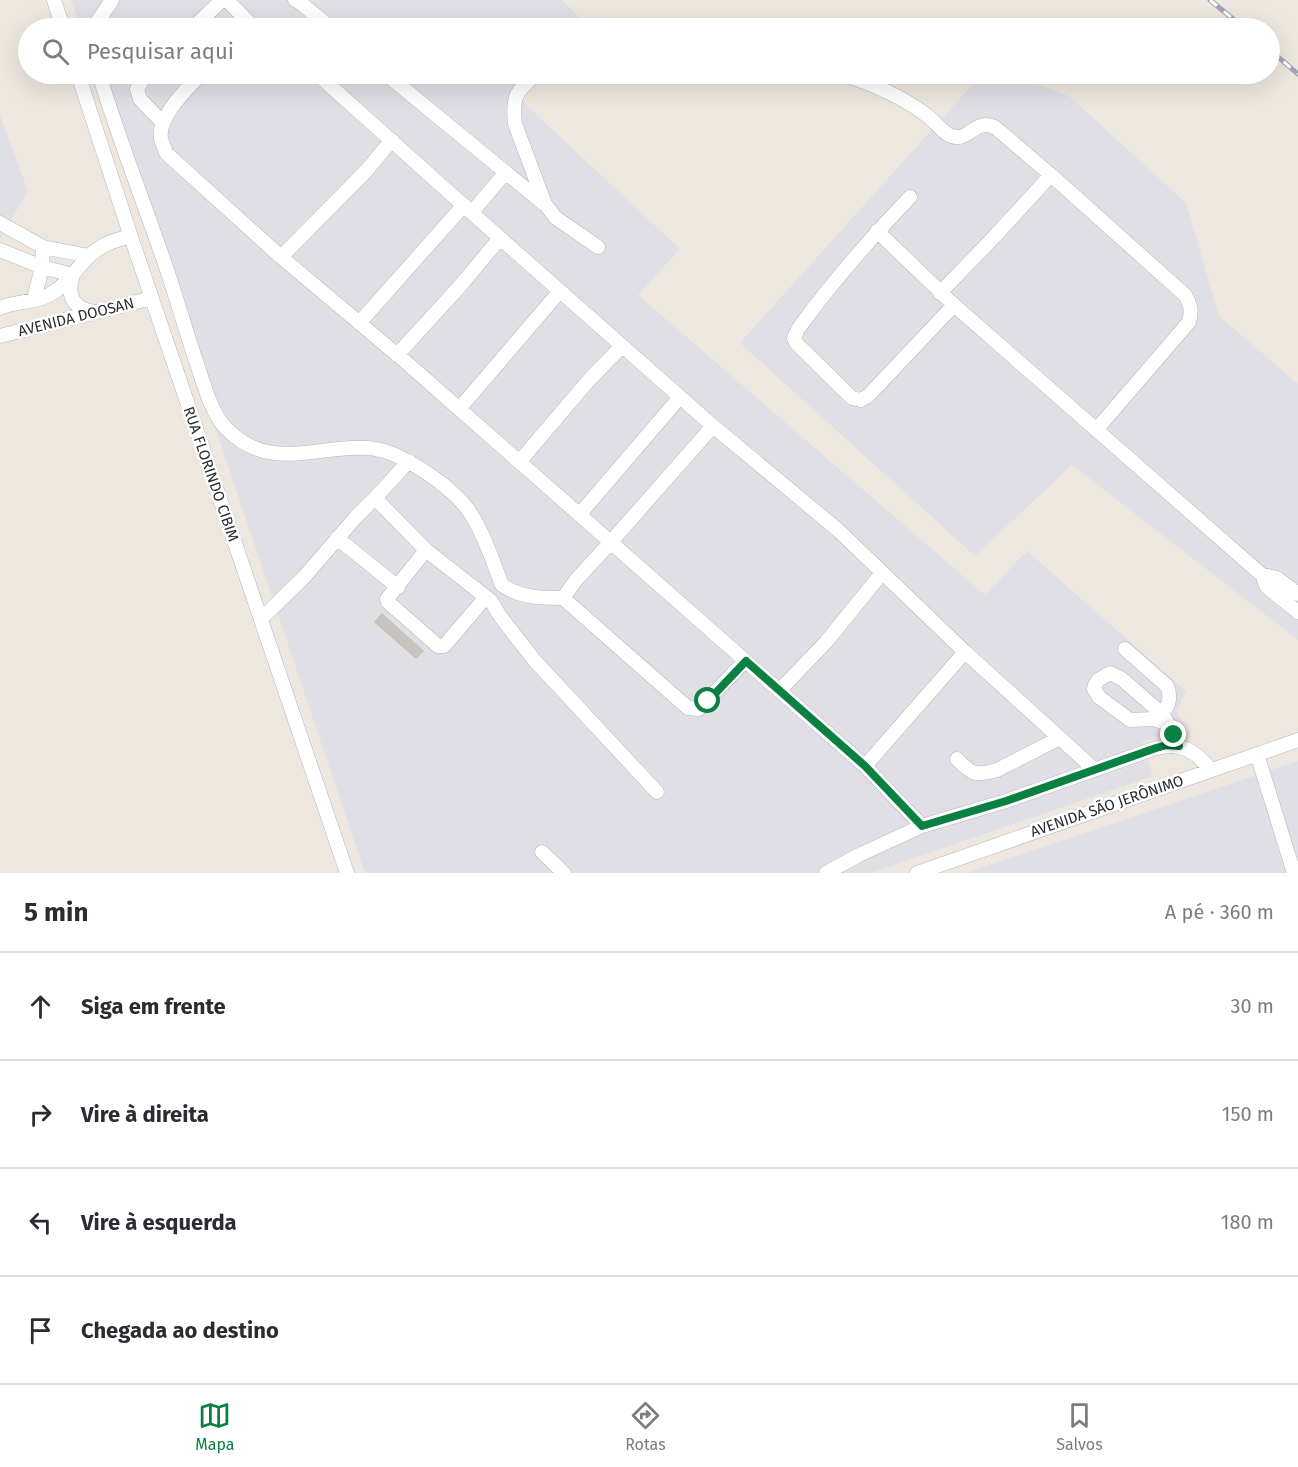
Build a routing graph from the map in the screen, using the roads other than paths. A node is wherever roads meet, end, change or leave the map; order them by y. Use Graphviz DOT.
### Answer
graph roads {
  1 [pos="54,0"];
  2 [pos="112,0"];
  3 [pos="222,0"];
  4 [pos="227,0"];
  5 [pos="294,0"];
  6 [pos="60,18"];
  7 [pos="100,18"];
  8 [pos="203,18"];
  9 [pos="243,18"];
  10 [pos="319,18"];
  11 [pos="81,84"];
  12 [pos="102,84"];
  13 [pos="140,84"];
  14 [pos="192,84"];
  15 [pos="328,84"];
  16 [pos="398,84"];
  17 [pos="526,84"];
  18 [pos="870,84"];
  19 [pos="162,122"];
  20 [pos="392,140"];
  21 [pos="506,172"];
  22 [pos="1051,175"];
  23 [pos="910,197"];
  24 [pos="545,204"];
  25 [pos="468,209"];
  26 [pos="0,223"];
  27 [pos="878,231"];
  28 [pos="131,237"];
  29 [pos="500,238"];
  30 [pos="43,247"];
  31 [pos="598,247"];
  32 [pos="0,250"];
  33 [pos="89,256"];
  34 [pos="281,257"];
  35 [pos="42,267"];
  36 [pos="73,275"];
  37 [pos="560,291"];
  38 [pos="940,293"];
  39 [pos="152,298"];
  40 [pos="34,299"];
  41 [pos="954,305"];
  42 [pos="0,308"];
  43 [pos="97,312"];
  44 [pos="358,322"];
  45 [pos="0,336"];
  46 [pos="622,346"];
  47 [pos="397,355"];
  48 [pos="680,397"];
  49 [pos="459,409"];
  50 [pos="713,426"];
  51 [pos="1096,430"];
  52 [pos="409,461"];
  53 [pos="519,462"];
  54 [pos="375,498"];
  55 [pos="579,515"];
  56 [pos="337,538"];
  57 [pos="610,543"];
  58 [pos="426,550"];
  59 [pos="882,573"];
  60 [pos="1262,575"];
  61 [pos="398,587"];
  62 [pos="509,590"];
  63 [pos="1298,594"];
  64 [pos="486,597"];
  65 [pos="563,598"];
  66 [pos="1298,612"];
  67 [pos="500,616"];
  68 [pos="261,619"];
  69 [pos="1125,649"];
  70 [pos="965,652"];
  71 [pos="746,661"];
  72 [pos="779,691"];
  73 [pos="1161,713"];
  74 [pos="1170,725"];
  75 [pos="1060,738"];
  76 [pos="1298,740"];
  77 [pos="1179,746"];
  78 [pos="1257,754"];
  79 [pos="957,759"];
  80 [pos="865,766"];
  81 [pos="1094,769"];
  82 [pos="1211,770"];
  83 [pos="657,792"];
  84 [pos="922,826"];
  85 [pos="542,852"];
  86 [pos="347,873"];
  87 [pos="564,873"];
  88 [pos="826,873"];
  89 [pos="917,873"];
  90 [pos="1294,873"];
  1 -- 6 [label="street"];
  2 -- 7 [label="street"];
  3 -- 8 [label="street"];
  4 -- 9 [label="street"];
  5 -- 10 [label="street"];
  11 -- 28 [label="street, RUA FLORINDO CIBIM"];
  12 -- 52 [label="street"];
  13 -- 19 [label="street"];
  14 -- 19 [label="street"];
  15 -- 20 [label="street"];
  16 -- 21 [label="street"];
  17 -- 24 [label="street"];
  18 -- 22 [label="street"];
  19 -- 34 [label="street"];
  20 -- 25 [label="street"];
  20 -- 34 [label="street"];
  21 -- 24 [label="street"];
  21 -- 25 [label="street"];
  22 -- 38 [label="street"];
  22 -- 51 [label="street"];
  23 -- 27 [label="street"];
  24 -- 31 [label="street"];
  25 -- 29 [label="street"];
  25 -- 44 [label="street"];
  26 -- 30 [label="street"];
  27 -- 38 [label="street"];
  27 -- 41 [label="street"];
  28 -- 33 [label="street, AVENIDA DOOSAN"];
  28 -- 39 [label="street, RUA FLORINDO CIBIM"];
  29 -- 37 [label="street"];
  29 -- 47 [label="street"];
  30 -- 33 [label="street"];
  30 -- 35 [label="street"];
  32 -- 35 [label="street"];
  33 -- 36 [label="street, AVENIDA DOOSAN"];
  34 -- 44 [label="street"];
  35 -- 36 [label="street"];
  35 -- 40 [label="street"];
  36 -- 40 [label="street, AVENIDA DOOSAN"];
  36 -- 43 [label="street"];
  37 -- 46 [label="street"];
  37 -- 49 [label="street"];
  38 -- 41 [label="street"];
  39 -- 43 [label="street, AVENIDA DOOSAN"];
  39 -- 68 [label="street, RUA FLORINDO CIBIM"];
  40 -- 42 [label="street, AVENIDA DOOSAN"];
  41 -- 51 [label="street"];
  43 -- 45 [label="street, AVENIDA DOOSAN"];
  44 -- 47 [label="street"];
  46 -- 48 [label="street"];
  46 -- 53 [label="street"];
  47 -- 49 [label="street"];
  48 -- 50 [label="street"];
  48 -- 55 [label="street"];
  49 -- 53 [label="street"];
  50 -- 57 [label="street"];
  50 -- 59 [label="street"];
  51 -- 60 [label="street"];
  52 -- 54 [label="street"];
  52 -- 62 [label="street"];
  53 -- 55 [label="street"];
  54 -- 56 [label="street"];
  54 -- 58 [label="street"];
  55 -- 57 [label="street"];
  56 -- 61 [label="street"];
  56 -- 68 [label="street"];
  57 -- 65 [label="street"];
  57 -- 71 [label="street"];
  58 -- 61 [label="street"];
  58 -- 64 [label="street"];
  59 -- 70 [label="street"];
  59 -- 72 [label="street"];
  60 -- 63 [label="street"];
  60 -- 66 [label="street"];
  61 -- 64 [label="street"];
  62 -- 65 [label="street"];
  62 -- 67 [label="street"];
  64 -- 67 [label="street"];
  65 -- 71 [label="street"];
  67 -- 83 [label="street"];
  68 -- 86 [label="street, RUA FLORINDO CIBIM"];
  69 -- 73 [label="street"];
  70 -- 75 [label="street"];
  70 -- 80 [label="street"];
  71 -- 72 [label="street"];
  72 -- 80 [label="street"];
  73 -- 74 [label="street"];
  73 -- 74 [label="street"];
  74 -- 77 [label="street"];
  75 -- 79 [label="street"];
  75 -- 81 [label="street"];
  76 -- 78 [label="street, AVENIDA SÃO JERÔNIMO"];
  77 -- 81 [label="street"];
  77 -- 82 [label="street"];
  78 -- 82 [label="street, AVENIDA SÃO JERÔNIMO"];
  78 -- 90 [label="street"];
  80 -- 84 [label="street"];
  81 -- 84 [label="street"];
  82 -- 89 [label="street, AVENIDA SÃO JERÔNIMO"];
  84 -- 88 [label="street"];
  85 -- 87 [label="street"];
}
